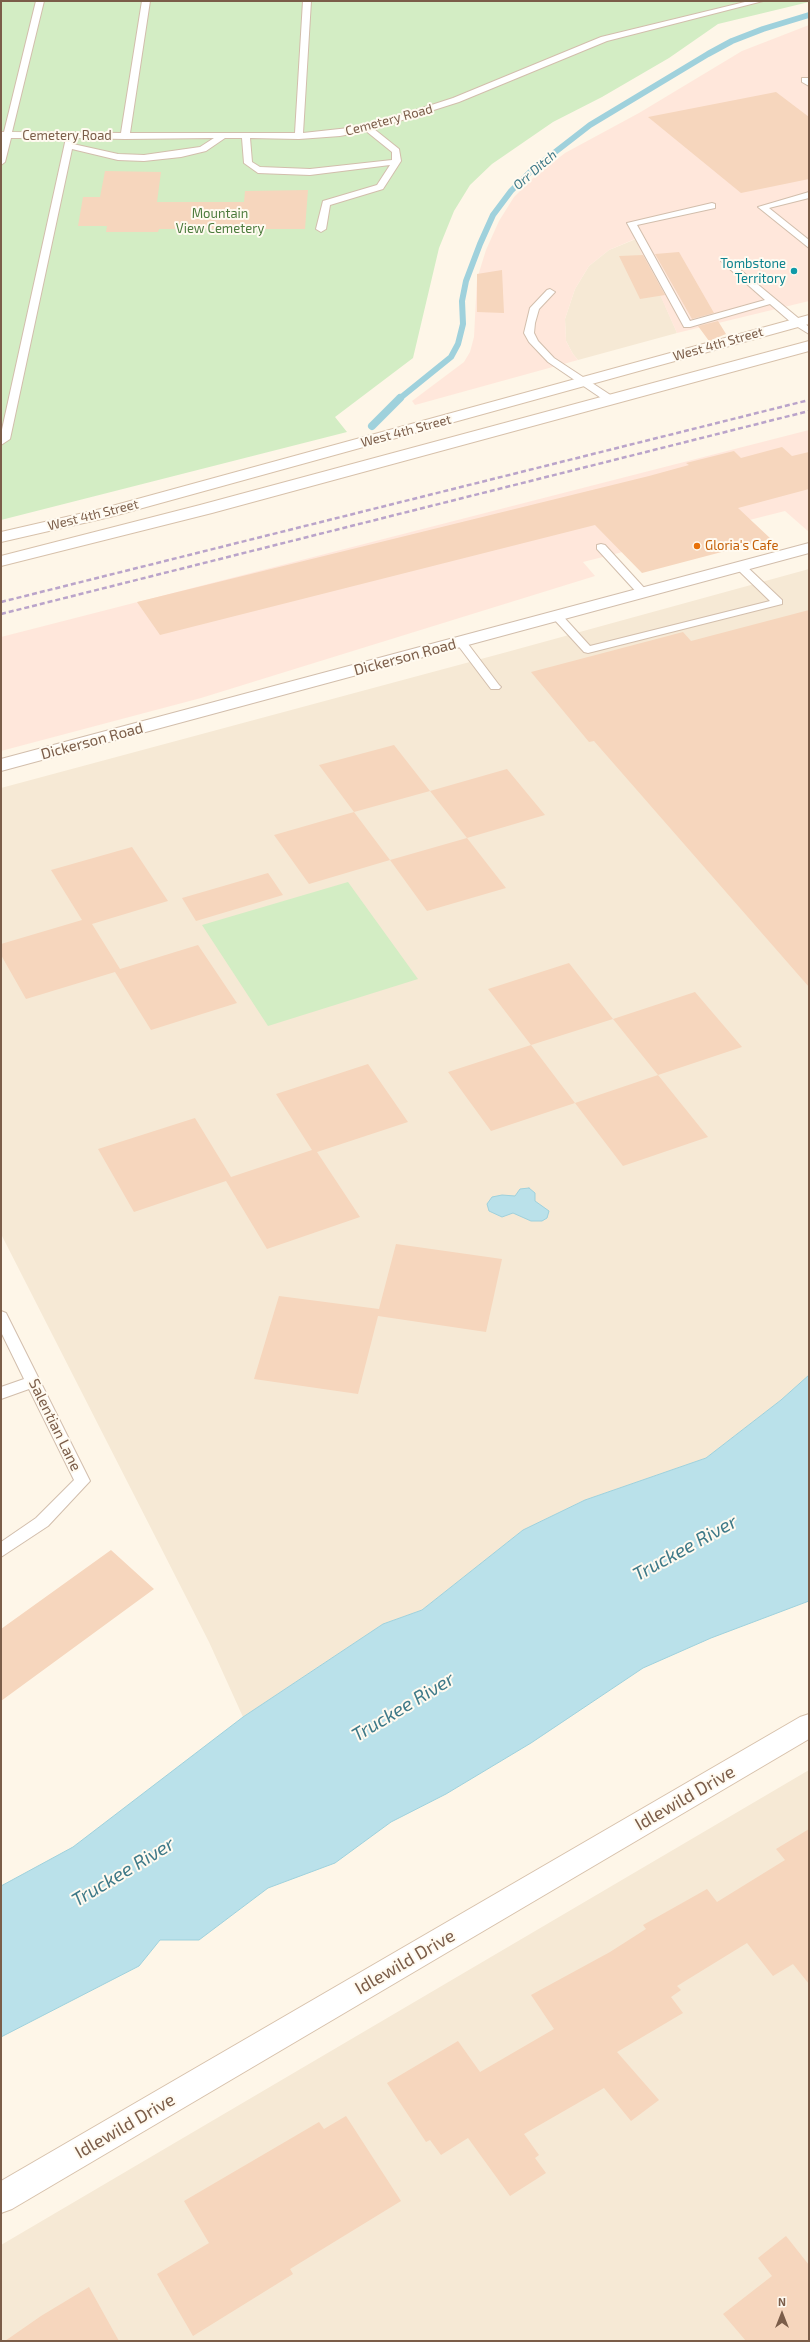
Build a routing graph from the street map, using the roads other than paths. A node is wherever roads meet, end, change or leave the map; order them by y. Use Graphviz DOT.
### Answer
graph roads {
  1 [pos="40,1"];
  2 [pos="146,1"];
  3 [pos="307,1"];
  4 [pos="759,1"];
  5 [pos="809,80"];
  6 [pos="809,84"];
  7 [pos="368,128"];
  8 [pos="4,135"];
  9 [pos="71,136"];
  10 [pos="125,136"];
  11 [pos="224,136"];
  12 [pos="246,136"];
  13 [pos="299,136"];
  14 [pos="69,146"];
  15 [pos="397,161"];
  16 [pos="1,162"];
  17 [pos="809,196"];
  18 [pos="712,206"];
  19 [pos="321,229"];
  20 [pos="809,246"];
  21 [pos="726,260"];
  22 [pos="550,292"];
  23 [pos="772,301"];
  24 [pos="802,320"];
  25 [pos="809,331"];
  26 [pos="809,346"];
  27 [pos="585,381"];
  28 [pos="611,400"];
  29 [pos="1,442"];
  30 [pos="1,537"];
  31 [pos="601,547"];
  32 [pos="809,548"];
  33 [pos="1,561"];
  34 [pos="740,566"];
  35 [pos="642,593"];
  36 [pos="557,616"];
  37 [pos="461,642"];
  38 [pos="495,687"];
  39 [pos="1,765"];
  40 [pos="1,1317"];
  41 [pos="33,1382"];
  42 [pos="1,1393"];
  43 [pos="1,1551"];
  44 [pos="809,1726"];
  45 [pos="1,2198"];
  1 -- 8 [label="lane"];
  2 -- 10 [label="lane"];
  3 -- 13 [label="lane"];
  4 -- 7 [label="lane, Cemetery Road"];
  5 -- 6 [label="lane"];
  7 -- 13 [label="lane, Cemetery Road"];
  7 -- 15 [label="lane"];
  8 -- 9 [label="lane, Cemetery Road"];
  8 -- 16 [label="lane"];
  9 -- 10 [label="lane, Cemetery Road"];
  9 -- 14 [label="lane"];
  10 -- 11 [label="lane, Cemetery Road"];
  11 -- 12 [label="lane, Cemetery Road"];
  11 -- 14 [label="lane"];
  12 -- 13 [label="lane, Cemetery Road"];
  12 -- 15 [label="lane"];
  14 -- 29 [label="lane"];
  15 -- 19 [label="lane"];
  17 -- 20 [label="lane"];
  18 -- 23 [label="lane"];
  21 -- 23 [label="lane"];
  22 -- 27 [label="lane"];
  23 -- 24 [label="lane"];
  24 -- 25 [label="lane"];
  24 -- 27 [label="main road, West 4th Street"];
  26 -- 28 [label="main road, West 4th Street"];
  27 -- 28 [label="lane"];
  27 -- 30 [label="main road, West 4th Street"];
  28 -- 33 [label="main road, West 4th Street"];
  31 -- 35 [label="lane"];
  32 -- 34 [label="main road, Dickerson Road"];
  34 -- 35 [label="main road, Dickerson Road"];
  34 -- 36 [label="lane"];
  35 -- 36 [label="main road, Dickerson Road"];
  36 -- 37 [label="main road, Dickerson Road"];
  37 -- 38 [label="lane"];
  37 -- 39 [label="main road, Dickerson Road"];
  40 -- 41 [label="lane, Salentian Lane"];
  41 -- 42 [label="lane"];
  41 -- 43 [label="lane, Salentian Lane"];
  44 -- 45 [label="main road, Idlewild Drive"];
}
